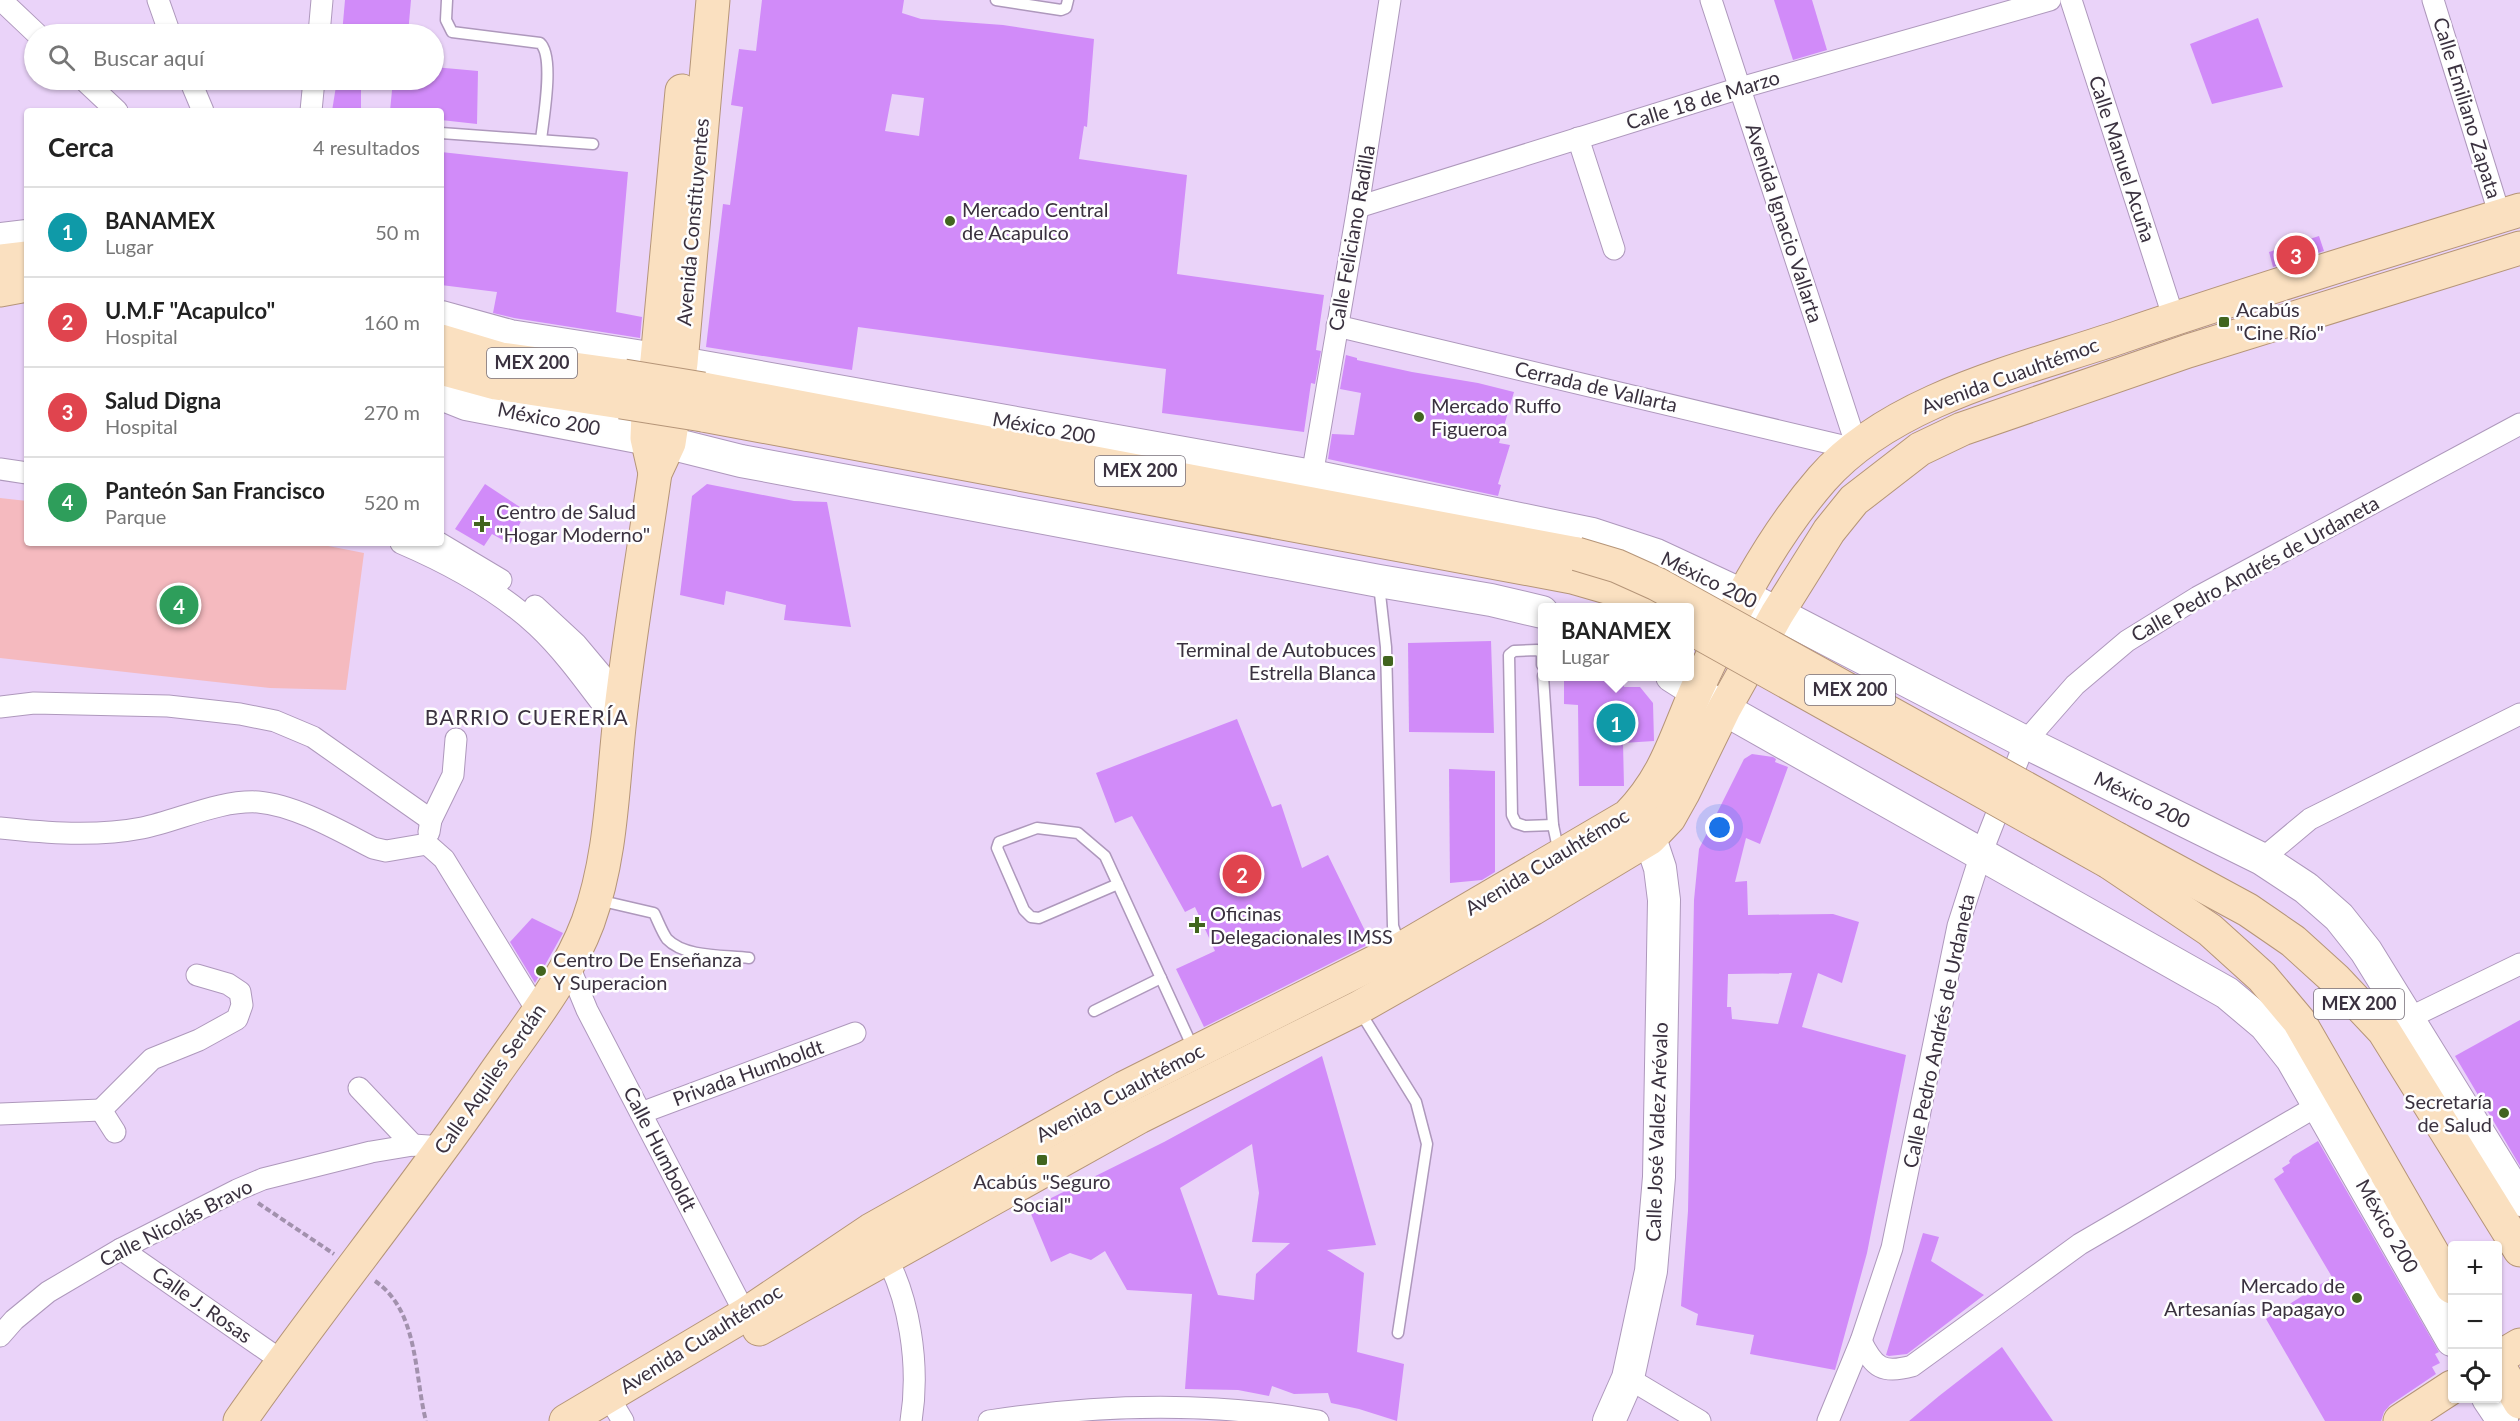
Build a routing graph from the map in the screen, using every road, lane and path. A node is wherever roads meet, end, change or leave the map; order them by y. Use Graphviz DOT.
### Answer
graph roads {
  1 [pos="1,0"];
  2 [pos="158,0"];
  3 [pos="322,0"];
  4 [pos="447,0"];
  5 [pos="690,0"];
  6 [pos="712,0"];
  7 [pos="996,0"];
  8 [pos="1068,0"];
  9 [pos="1390,0"];
  10 [pos="1711,0"];
  11 [pos="2050,0"];
  12 [pos="2071,0"];
  13 [pos="2433,0"];
  14 [pos="26,24"];
  15 [pos="166,24"];
  16 [pos="320,24"];
  17 [pos="1740,88"];
  18 [pos="95,90"];
  19 [pos="194,90"];
  20 [pos="313,90"];
  21 [pos="114,108"];
  22 [pos="202,108"];
  23 [pos="311,108"];
  24 [pos="444,133"];
  25 [pos="1578,138"];
  26 [pos="541,140"];
  27 [pos="593,144"];
  28 [pos="1358,207"];
  29 [pos="2510,213"];
  30 [pos="24,236"];
  31 [pos="0,239"];
  32 [pos="2520,248"];
  33 [pos="1614,249"];
  34 [pos="24,258"];
  35 [pos="0,261"];
  36 [pos="24,286"];
  37 [pos="0,290"];
  38 [pos="444,318"];
  39 [pos="2174,319"];
  40 [pos="1337,326"];
  41 [pos="444,342"];
  42 [pos="669,362"];
  43 [pos="444,369"];
  44 [pos="622,389"];
  45 [pos="449,402"];
  46 [pos="2520,424"];
  47 [pos="658,440"];
  48 [pos="1856,448"];
  49 [pos="0,455"];
  50 [pos="24,458"];
  51 [pos="0,469"];
  52 [pos="24,473"];
  53 [pos="1312,476"];
  54 [pos="407,546"];
  55 [pos="444,546"];
  56 [pos="1575,566"];
  57 [pos="1378,581"];
  58 [pos="1742,595"];
  59 [pos="1642,603"];
  60 [pos="1690,603"];
  61 [pos="1694,606"];
  62 [pos="1538,611"];
  63 [pos="1777,614"];
  64 [pos="1694,630"];
  65 [pos="1538,651"];
  66 [pos="1694,669"];
  67 [pos="1543,681"];
  68 [pos="1684,684"];
  69 [pos="0,707"];
  70 [pos="1724,709"];
  71 [pos="621,713"];
  72 [pos="2520,714"];
  73 [pos="456,739"];
  74 [pos="2025,742"];
  75 [pos="431,820"];
  76 [pos="0,828"];
  77 [pos="1650,838"];
  78 [pos="1556,841"];
  79 [pos="427,844"];
  80 [pos="2113,850"];
  81 [pos="1981,854"];
  82 [pos="2262,859"];
  83 [pos="1118,884"];
  84 [pos="595,900"];
  85 [pos="1401,949"];
  86 [pos="749,958"];
  87 [pos="568,964"];
  88 [pos="2520,964"];
  89 [pos="197,975"];
  90 [pos="1161,978"];
  91 [pos="1358,1008"];
  92 [pos="1094,1011"];
  93 [pos="538,1012"];
  94 [pos="2409,1018"];
  95 [pos="855,1033"];
  96 [pos="1196,1053"];
  97 [pos="359,1088"];
  98 [pos="2317,1106"];
  99 [pos="101,1110"];
  100 [pos="641,1113"];
  101 [pos="0,1114"];
  102 [pos="115,1132"];
  103 [pos="428,1146"];
  104 [pos="237,1190"];
  105 [pos="2520,1200"];
  106 [pos="879,1244"];
  107 [pos="121,1249"];
  108 [pos="2520,1250"];
  109 [pos="355,1267"];
  110 [pos="2448,1280"];
  111 [pos="750,1323"];
  112 [pos="1398,1333"];
  113 [pos="2448,1333"];
  114 [pos="0,1336"];
  115 [pos="1861,1341"];
  116 [pos="2520,1345"];
  117 [pos="2502,1356"];
  118 [pos="282,1362"];
  119 [pos="1628,1378"];
  120 [pos="2502,1387"];
  121 [pos="2448,1390"];
  122 [pos="2506,1409"];
  123 [pos="613,1412"];
  124 [pos="240,1421"];
  125 [pos="426,1421"];
  126 [pos="566,1421"];
  127 [pos="911,1421"];
  128 [pos="989,1421"];
  129 [pos="1318,1421"];
  130 [pos="1609,1421"];
  131 [pos="1700,1421"];
  132 [pos="1828,1421"];
  133 [pos="2400,1421"];
  1 -- 14 [label="street"];
  2 -- 15 [label="street"];
  3 -- 16 [label="street"];
  4 -- 26 [label="lane"];
  5 -- 42 [label="main road, Avenida Constituyentes"];
  6 -- 42 [label="main road, Avenida Constituyentes"];
  7 -- 8 [label="lane"];
  9 -- 28 [label="street, Calle Feliciano Radilla"];
  10 -- 17 [label="street, Avenida Ignacio Vallarta"];
  11 -- 17 [label="street, Calle 18 de Marzo"];
  12 -- 39 [label="street, Calle Manuel Acuña"];
  13 -- 29 [label="street, Calle Emiliano Zapata"];
  17 -- 25 [label="street, Calle 18 de Marzo"];
  17 -- 48 [label="street, Avenida Ignacio Vallarta"];
  18 -- 21 [label="street"];
  19 -- 22 [label="street"];
  20 -- 23 [label="street"];
  24 -- 26 [label="lane"];
  25 -- 28 [label="street, Calle 18 de Marzo"];
  25 -- 33 [label="street"];
  26 -- 27 [label="lane"];
  28 -- 40 [label="street, Calle Feliciano Radilla"];
  29 -- 39 [label="main road, Avenida Cuauhtémoc"];
  30 -- 31 [label="street"];
  32 -- 63 [label="main road, Avenida Cuauhtémoc"];
  34 -- 35 [label="main road"];
  36 -- 37 [label="main road"];
  38 -- 42 [label="street, México 200"];
  39 -- 48 [label="main road, Avenida Cuauhtémoc"];
  40 -- 48 [label="street, Cerrada de Vallarta"];
  40 -- 53 [label="street, Calle Feliciano Radilla"];
  41 -- 44 [label="main road, MEX 200"];
  42 -- 47 [label="main road, Avenida Constituyentes"];
  42 -- 53 [label="street, México 200"];
  43 -- 44 [label="main road, MEX 200"];
  44 -- 56 [label="main road, México 200 / MEX 200, bridge"];
  45 -- 47 [label="street, México 200"];
  46 -- 74 [label="street, Calle Pedro Andrés de Urdaneta"];
  47 -- 57 [label="street, México 200"];
  47 -- 71 [label="main road, Calle Aquiles Serdán"];
  48 -- 58 [label="main road, Avenida Cuauhtémoc"];
  49 -- 50 [label="street"];
  51 -- 52 [label="street"];
  53 -- 58 [label="street, México 200"];
  54 -- 71 [label="street"];
  55 -- 71 [label="street"];
  56 -- 59 [label="main road, México 200 / MEX 200"];
  56 -- 60 [label="main road, México 200 / MEX 200, bridge"];
  57 -- 62 [label="street, México 200"];
  57 -- 85 [label="lane"];
  58 -- 63 [label="street, México 200"];
  58 -- 66 [label="main road, Avenida Cuauhtémoc"];
  61 -- 80 [label="main road, México 200 / MEX 200, bridge"];
  63 -- 70 [label="main road, Avenida Cuauhtémoc"];
  63 -- 74 [label="street, México 200"];
  64 -- 80 [label="main road, MEX 200, bridge"];
  65 -- 78 [label="lane"];
  67 -- 78 [label="lane"];
  68 -- 70 [label="street, México 200"];
  68 -- 78 [label="main road, Avenida Cuauhtémoc"];
  69 -- 75 [label="street"];
  70 -- 77 [label="main road, Avenida Cuauhtémoc"];
  70 -- 81 [label="street, México 200"];
  71 -- 84 [label="main road, Calle Aquiles Serdán"];
  72 -- 82 [label="street"];
  73 -- 75 [label="street"];
  74 -- 81 [label="street, Calle Pedro Andrés de Urdaneta"];
  74 -- 82 [label="street, México 200"];
  75 -- 79 [label="street"];
  76 -- 79 [label="street"];
  77 -- 91 [label="main road, Avenida Cuauhtémoc"];
  77 -- 119 [label="street, Calle José Valdez Arévalo"];
  78 -- 85 [label="main road, Avenida Cuauhtémoc"];
  79 -- 93 [label="street"];
  80 -- 108 [label="main road, MEX 200"];
  80 -- 110 [label="main road, MEX 200"];
  81 -- 98 [label="street, México 200"];
  81 -- 115 [label="street, Calle Pedro Andrés de Urdaneta"];
  82 -- 94 [label="street, México 200"];
  83 -- 83 [label="lane"];
  83 -- 90 [label="lane"];
  84 -- 86 [label="lane"];
  84 -- 87 [label="main road, Calle Aquiles Serdán"];
  85 -- 96 [label="main road, Avenida Cuauhtémoc"];
  87 -- 93 [label="main road, Calle Aquiles Serdán"];
  87 -- 100 [label="street, Calle Humboldt"];
  88 -- 94 [label="street"];
  89 -- 99 [label="street"];
  90 -- 92 [label="lane"];
  90 -- 96 [label="lane"];
  91 -- 106 [label="main road, Avenida Cuauhtémoc"];
  91 -- 112 [label="lane"];
  93 -- 103 [label="main road, Calle Aquiles Serdán"];
  94 -- 105 [label="street, México 200"];
  95 -- 100 [label="street, Privada Humboldt"];
  96 -- 106 [label="main road, Avenida Cuauhtémoc"];
  97 -- 103 [label="street"];
  98 -- 113 [label="street, México 200"];
  98 -- 115 [label="street"];
  99 -- 101 [label="street"];
  99 -- 102 [label="street"];
  100 -- 111 [label="street, Calle Humboldt"];
  103 -- 104 [label="street, Calle Nicolás Bravo"];
  103 -- 109 [label="main road, Calle Aquiles Serdán"];
  104 -- 107 [label="street, Calle Nicolás Bravo"];
  104 -- 109 [label="path"];
  106 -- 111 [label="main road, Avenida Cuauhtémoc"];
  106 -- 127 [label="street"];
  107 -- 114 [label="street, Calle Nicolás Bravo"];
  107 -- 118 [label="street, Calle J. Rosas"];
  109 -- 118 [label="main road, Calle Aquiles Serdán"];
  109 -- 125 [label="path"];
  111 -- 123 [label="main road, Avenida Cuauhtémoc"];
  115 -- 132 [label="street, Calle Pedro Andrés de Urdaneta"];
  116 -- 117 [label="main road"];
  118 -- 124 [label="main road, Calle Aquiles Serdán"];
  119 -- 130 [label="street, Calle José Valdez Arévalo"];
  119 -- 131 [label="street"];
  120 -- 122 [label="main road"];
  121 -- 133 [label="main road"];
  123 -- 126 [label="main road, Avenida Cuauhtémoc"];
  128 -- 129 [label="street"];
}
